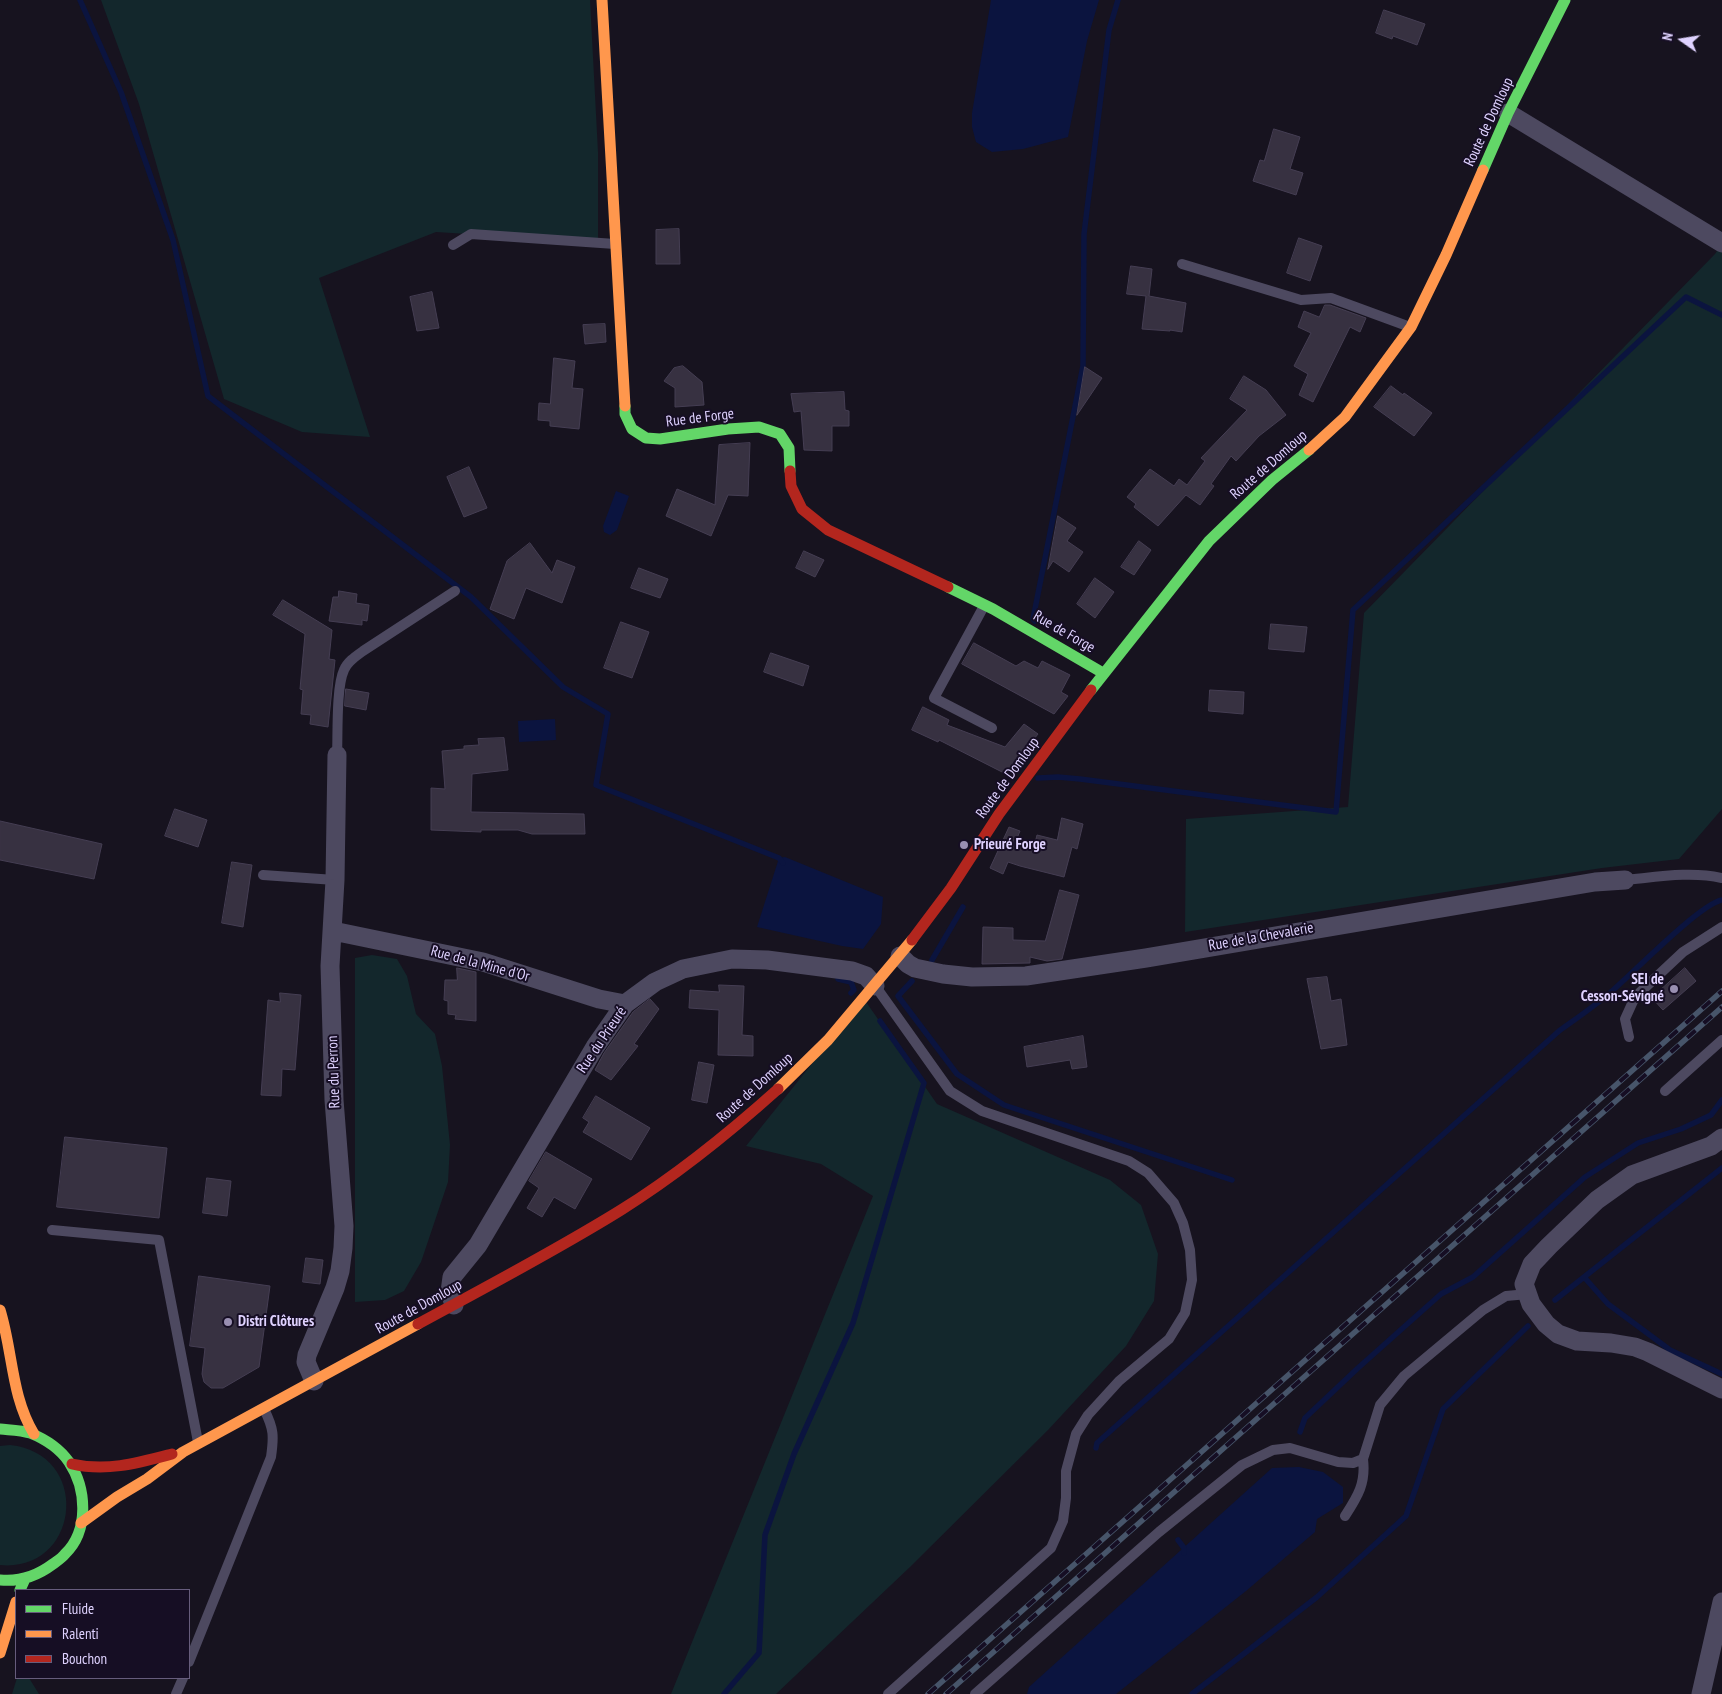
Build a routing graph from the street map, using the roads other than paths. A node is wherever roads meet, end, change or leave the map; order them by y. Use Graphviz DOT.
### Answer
graph roads {
  1 [pos="602,0"];
  2 [pos="1565,0"];
  3 [pos="1508,113"];
  4 [pos="1722,242"];
  5 [pos="616,244"];
  6 [pos="453,245"];
  7 [pos="1182,264"];
  8 [pos="1411,327"];
  9 [pos="455,591"];
  10 [pos="984,605"];
  11 [pos="1103,673"];
  12 [pos="992,728"];
  13 [pos="337,755"];
  14 [pos="263,875"];
  15 [pos="1722,878"];
  16 [pos="335,880"];
  17 [pos="1625,880"];
  18 [pos="1722,927"];
  19 [pos="333,931"];
  20 [pos="900,956"];
  21 [pos="875,986"];
  22 [pos="625,1004"];
  23 [pos="1629,1037"];
  24 [pos="1722,1040"];
  25 [pos="1665,1091"];
  26 [pos="1722,1138"];
  27 [pos="52,1230"];
  28 [pos="1528,1294"];
  29 [pos="454,1305"];
  30 [pos="0,1310"];
  31 [pos="314,1381"];
  32 [pos="1722,1389"];
  33 [pos="264,1408"];
  34 [pos="0,1429"];
  35 [pos="34,1434"];
  36 [pos="198,1443"];
  37 [pos="183,1452"];
  38 [pos="1363,1459"];
  39 [pos="72,1464"];
  40 [pos="1345,1516"];
  41 [pos="81,1523"];
  42 [pos="25,1579"];
  43 [pos="0,1580"];
  44 [pos="20,1589"];
  45 [pos="1722,1602"];
  46 [pos="15,1605"];
  47 [pos="0,1653"];
  48 [pos="190,1659"];
  49 [pos="183,1679"];
  50 [pos="176,1694"];
  51 [pos="888,1694"];
  52 [pos="975,1694"];
  53 [pos="1701,1694"];
  1 -- 5 [label="main road, Rue de Forge"];
  2 -- 3 [label="main road, Route de Domloup"];
  3 -- 4 [label="street"];
  3 -- 8 [label="main road, Route de Domloup"];
  5 -- 6 [label="lane"];
  5 -- 10 [label="main road, Rue de Forge"];
  7 -- 8 [label="lane"];
  8 -- 11 [label="main road, Route de Domloup"];
  9 -- 13 [label="lane"];
  10 -- 11 [label="main road, Rue de Forge"];
  10 -- 12 [label="lane"];
  11 -- 20 [label="main road, Route de Domloup"];
  13 -- 16 [label="street, Rue du Perron"];
  14 -- 16 [label="lane"];
  15 -- 17 [label="lane"];
  16 -- 19 [label="street, Rue du Perron"];
  17 -- 20 [label="street, Rue de la Chevalerie"];
  18 -- 23 [label="lane"];
  19 -- 22 [label="street, Rue de la Mine d'Or"];
  19 -- 31 [label="street, Rue du Perron"];
  20 -- 21 [label="main road, Route de Domloup"];
  21 -- 22 [label="street, Rue du Prieuré"];
  21 -- 29 [label="main road, Route de Domloup"];
  21 -- 51 [label="lane"];
  22 -- 29 [label="street, Rue du Prieuré"];
  24 -- 25 [label="lane"];
  26 -- 28 [label="street"];
  27 -- 36 [label="lane"];
  28 -- 32 [label="street"];
  28 -- 38 [label="lane"];
  29 -- 31 [label="main road, Route de Domloup"];
  30 -- 35 [label="main road"];
  31 -- 33 [label="main road, Route de Domloup"];
  33 -- 36 [label="main road, Route de Domloup"];
  33 -- 48 [label="lane"];
  34 -- 35 [label="main road"];
  35 -- 39 [label="main road"];
  36 -- 37 [label="main road, Route de Domloup"];
  37 -- 39 [label="main road, Route de Domloup"];
  37 -- 41 [label="main road, Route de Domloup"];
  38 -- 40 [label="lane"];
  38 -- 52 [label="lane"];
  39 -- 41 [label="main road"];
  41 -- 42 [label="main road"];
  42 -- 43 [label="main road"];
  42 -- 44 [label="main road"];
  45 -- 53 [label="street"];
  46 -- 47 [label="main road"];
  49 -- 50 [label="lane"];
}
